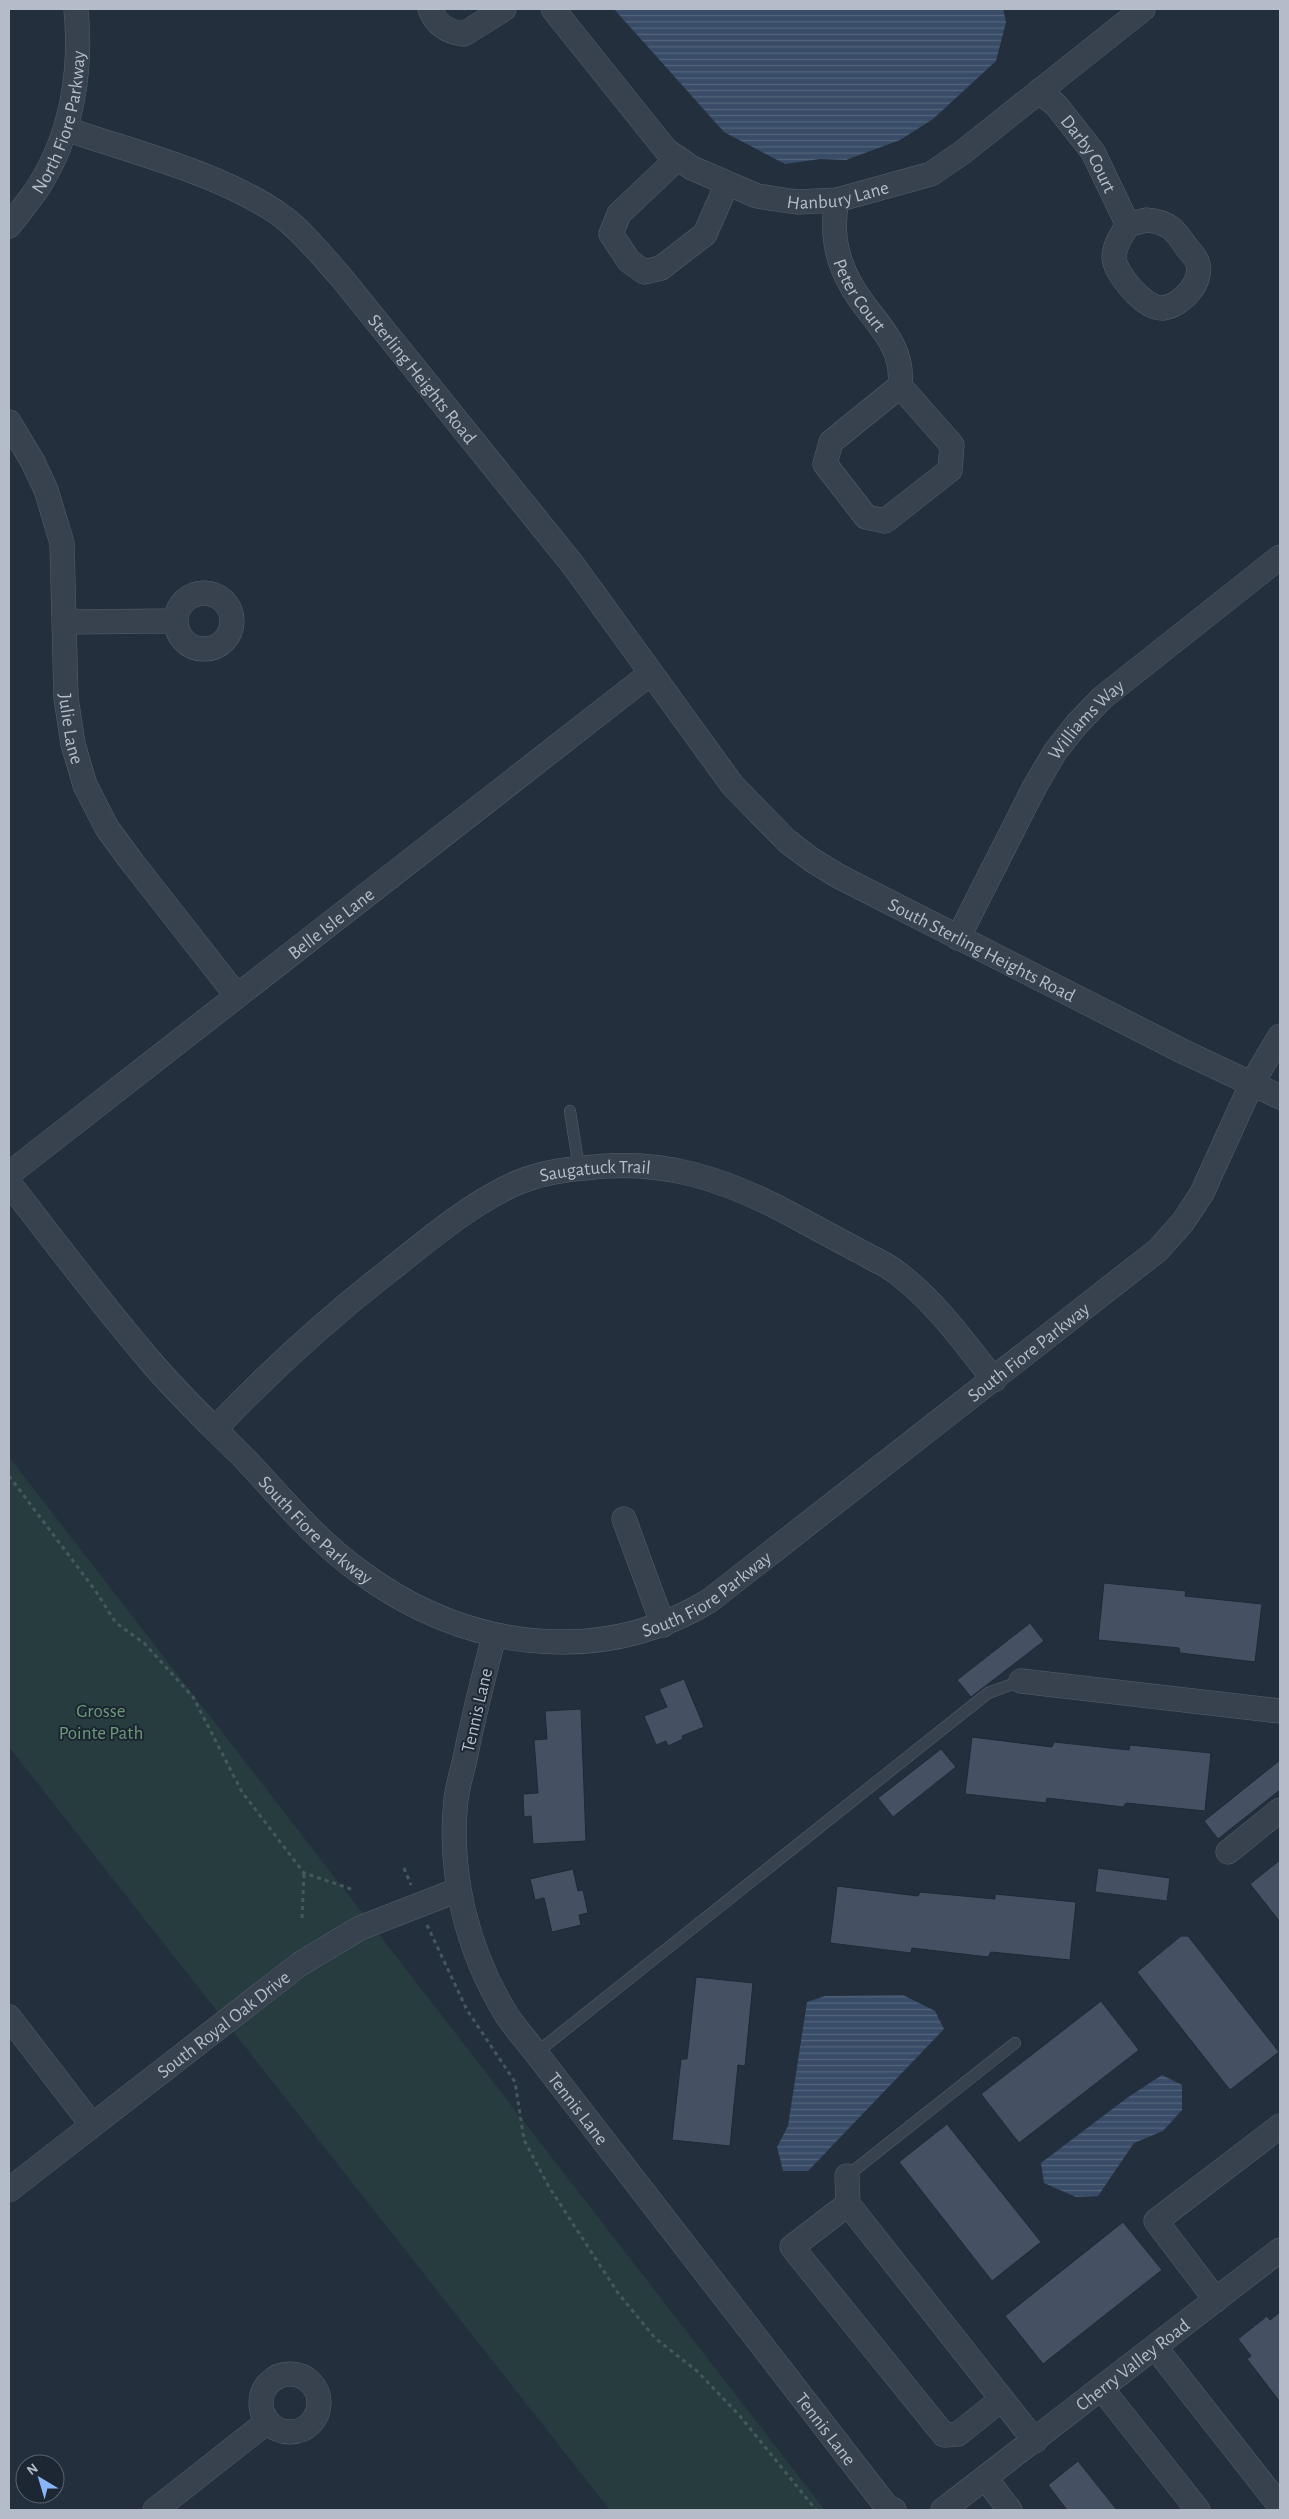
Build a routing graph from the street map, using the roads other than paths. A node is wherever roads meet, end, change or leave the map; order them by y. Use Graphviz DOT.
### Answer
graph roads {
  1 [pos="76,9"];
  2 [pos="430,9"];
  3 [pos="504,9"];
  4 [pos="553,9"];
  5 [pos="1143,9"];
  6 [pos="1039,91"];
  7 [pos="66,129"];
  8 [pos="678,158"];
  9 [pos="727,184"];
  10 [pos="837,200"];
  11 [pos="1128,224"];
  12 [pos="9,226"];
  13 [pos="900,386"];
  14 [pos="9,422"];
  15 [pos="1280,557"];
  16 [pos="175,621"];
  17 [pos="65,622"];
  18 [pos="651,673"];
  19 [pos="697,734"];
  20 [pos="958,938"];
  21 [pos="237,996"];
  22 [pos="1280,1036"];
  23 [pos="1252,1083"];
  24 [pos="1280,1097"];
  25 [pos="570,1111"];
  26 [pos="579,1168"];
  27 [pos="9,1174"];
  28 [pos="9,1183"];
  29 [pos="994,1380"];
  30 [pos="215,1429"];
  31 [pos="624,1519"];
  32 [pos="663,1625"];
  33 [pos="494,1636"];
  34 [pos="1020,1681"];
  35 [pos="1280,1711"];
  36 [pos="1280,1810"];
  37 [pos="1228,1852"];
  38 [pos="458,1890"];
  39 [pos="9,2017"];
  40 [pos="1014,2043"];
  41 [pos="536,2053"];
  42 [pos="92,2125"];
  43 [pos="1280,2126"];
  44 [pos="846,2176"];
  45 [pos="9,2190"];
  46 [pos="848,2204"];
  47 [pos="1280,2250"];
  48 [pos="1216,2300"];
  49 [pos="1155,2347"];
  50 [pos="1102,2388"];
  51 [pos="1002,2399"];
  52 [pos="267,2422"];
  53 [pos="1035,2441"];
  54 [pos="986,2479"];
  55 [pos="1280,2506"];
  56 [pos="155,2510"];
  57 [pos="894,2510"];
  58 [pos="943,2510"];
  59 [pos="1010,2510"];
  60 [pos="1198,2510"];
  1 -- 7 [label="street, North Fiore Parkway"];
  2 -- 3 [label="street"];
  4 -- 8 [label="street, Hanbury Lane"];
  5 -- 6 [label="street, Hanbury Lane"];
  6 -- 10 [label="street, Hanbury Lane"];
  6 -- 11 [label="street, Darby Court"];
  7 -- 12 [label="street, North Fiore Parkway"];
  7 -- 18 [label="street, Sterling Heights Road"];
  8 -- 9 [label="street, Hanbury Lane"];
  8 -- 9 [label="street"];
  9 -- 10 [label="street, Hanbury Lane"];
  10 -- 13 [label="street, Peter Court"];
  13 -- 13 [label="street"];
  14 -- 17 [label="street, Julie Lane"];
  15 -- 20 [label="street, Williams Way"];
  16 -- 17 [label="street"];
  17 -- 21 [label="street, Julie Lane"];
  18 -- 19 [label="street, Sterling Heights Road"];
  18 -- 21 [label="street, Belle Isle Lane"];
  19 -- 20 [label="street, South Sterling Heights Road"];
  20 -- 23 [label="street, South Sterling Heights Road"];
  21 -- 27 [label="street, Belle Isle Lane"];
  22 -- 23 [label="street"];
  23 -- 24 [label="street, South Sterling Heights Road"];
  23 -- 29 [label="street, South Fiore Parkway"];
  25 -- 26 [label="lane"];
  26 -- 29 [label="street, Saugatuck Trail"];
  26 -- 30 [label="street, Saugatuck Trail"];
  28 -- 30 [label="street, South Fiore Parkway"];
  29 -- 32 [label="street, South Fiore Parkway"];
  30 -- 33 [label="street, South Fiore Parkway"];
  31 -- 32 [label="street"];
  32 -- 33 [label="street, South Fiore Parkway"];
  33 -- 38 [label="street, Tennis Lane"];
  34 -- 35 [label="street"];
  34 -- 41 [label="lane"];
  36 -- 37 [label="street"];
  38 -- 41 [label="street, Tennis Lane"];
  38 -- 42 [label="street, South Royal Oak Drive"];
  39 -- 42 [label="street"];
  40 -- 44 [label="lane"];
  41 -- 57 [label="street, Tennis Lane"];
  42 -- 45 [label="street, South Royal Oak Drive"];
  43 -- 48 [label="street"];
  44 -- 46 [label="street"];
  46 -- 51 [label="street"];
  46 -- 51 [label="street"];
  47 -- 48 [label="street, Cherry Valley Road"];
  48 -- 49 [label="street, Cherry Valley Road"];
  49 -- 50 [label="street, Cherry Valley Road"];
  49 -- 55 [label="street"];
  50 -- 53 [label="street, Cherry Valley Road"];
  50 -- 60 [label="street"];
  51 -- 53 [label="street"];
  52 -- 56 [label="street"];
  53 -- 54 [label="street, Cherry Valley Road"];
  54 -- 58 [label="street"];
  54 -- 59 [label="street"];
}
